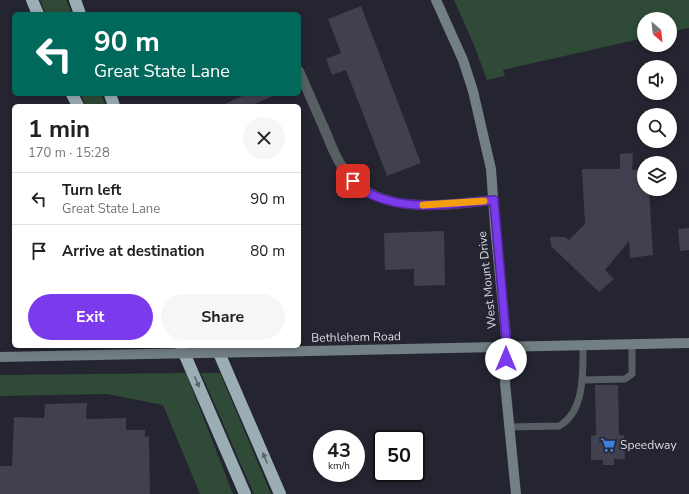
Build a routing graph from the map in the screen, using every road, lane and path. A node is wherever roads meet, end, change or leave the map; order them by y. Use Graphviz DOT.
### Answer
graph roads {
  1 [pos="32,0"];
  2 [pos="75,0"];
  3 [pos="436,0"];
  4 [pos="37,12"];
  5 [pos="79,12"];
  6 [pos="301,76"];
  7 [pos="494,200"];
  8 [pos="689,343"];
  9 [pos="632,344"];
  10 [pos="583,346"];
  11 [pos="182,348"];
  12 [pos="217,348"];
  13 [pos="507,348"];
  14 [pos="0,357"];
  15 [pos="583,380"];
  16 [pos="508,427"];
  17 [pos="245,494"];
  18 [pos="280,494"];
  19 [pos="516,494"];
  1 -- 4 [label="highway"];
  2 -- 5 [label="highway"];
  3 -- 7 [label="main road, West Mount Drive"];
  6 -- 7 [label="street"];
  7 -- 13 [label="main road, West Mount Drive"];
  8 -- 9 [label="main road, Bethlehem Road"];
  9 -- 10 [label="main road, Bethlehem Road"];
  9 -- 15 [label="lane"];
  10 -- 13 [label="main road, Bethlehem Road"];
  10 -- 15 [label="lane"];
  11 -- 17 [label="highway, one-way"];
  18 -- 12 [label="highway, one-way"];
  13 -- 14 [label="main road, Bethlehem Road, bridge"];
  13 -- 16 [label="main road, West Mount Drive"];
  15 -- 16 [label="lane"];
  16 -- 19 [label="main road, West Mount Drive"];
}
